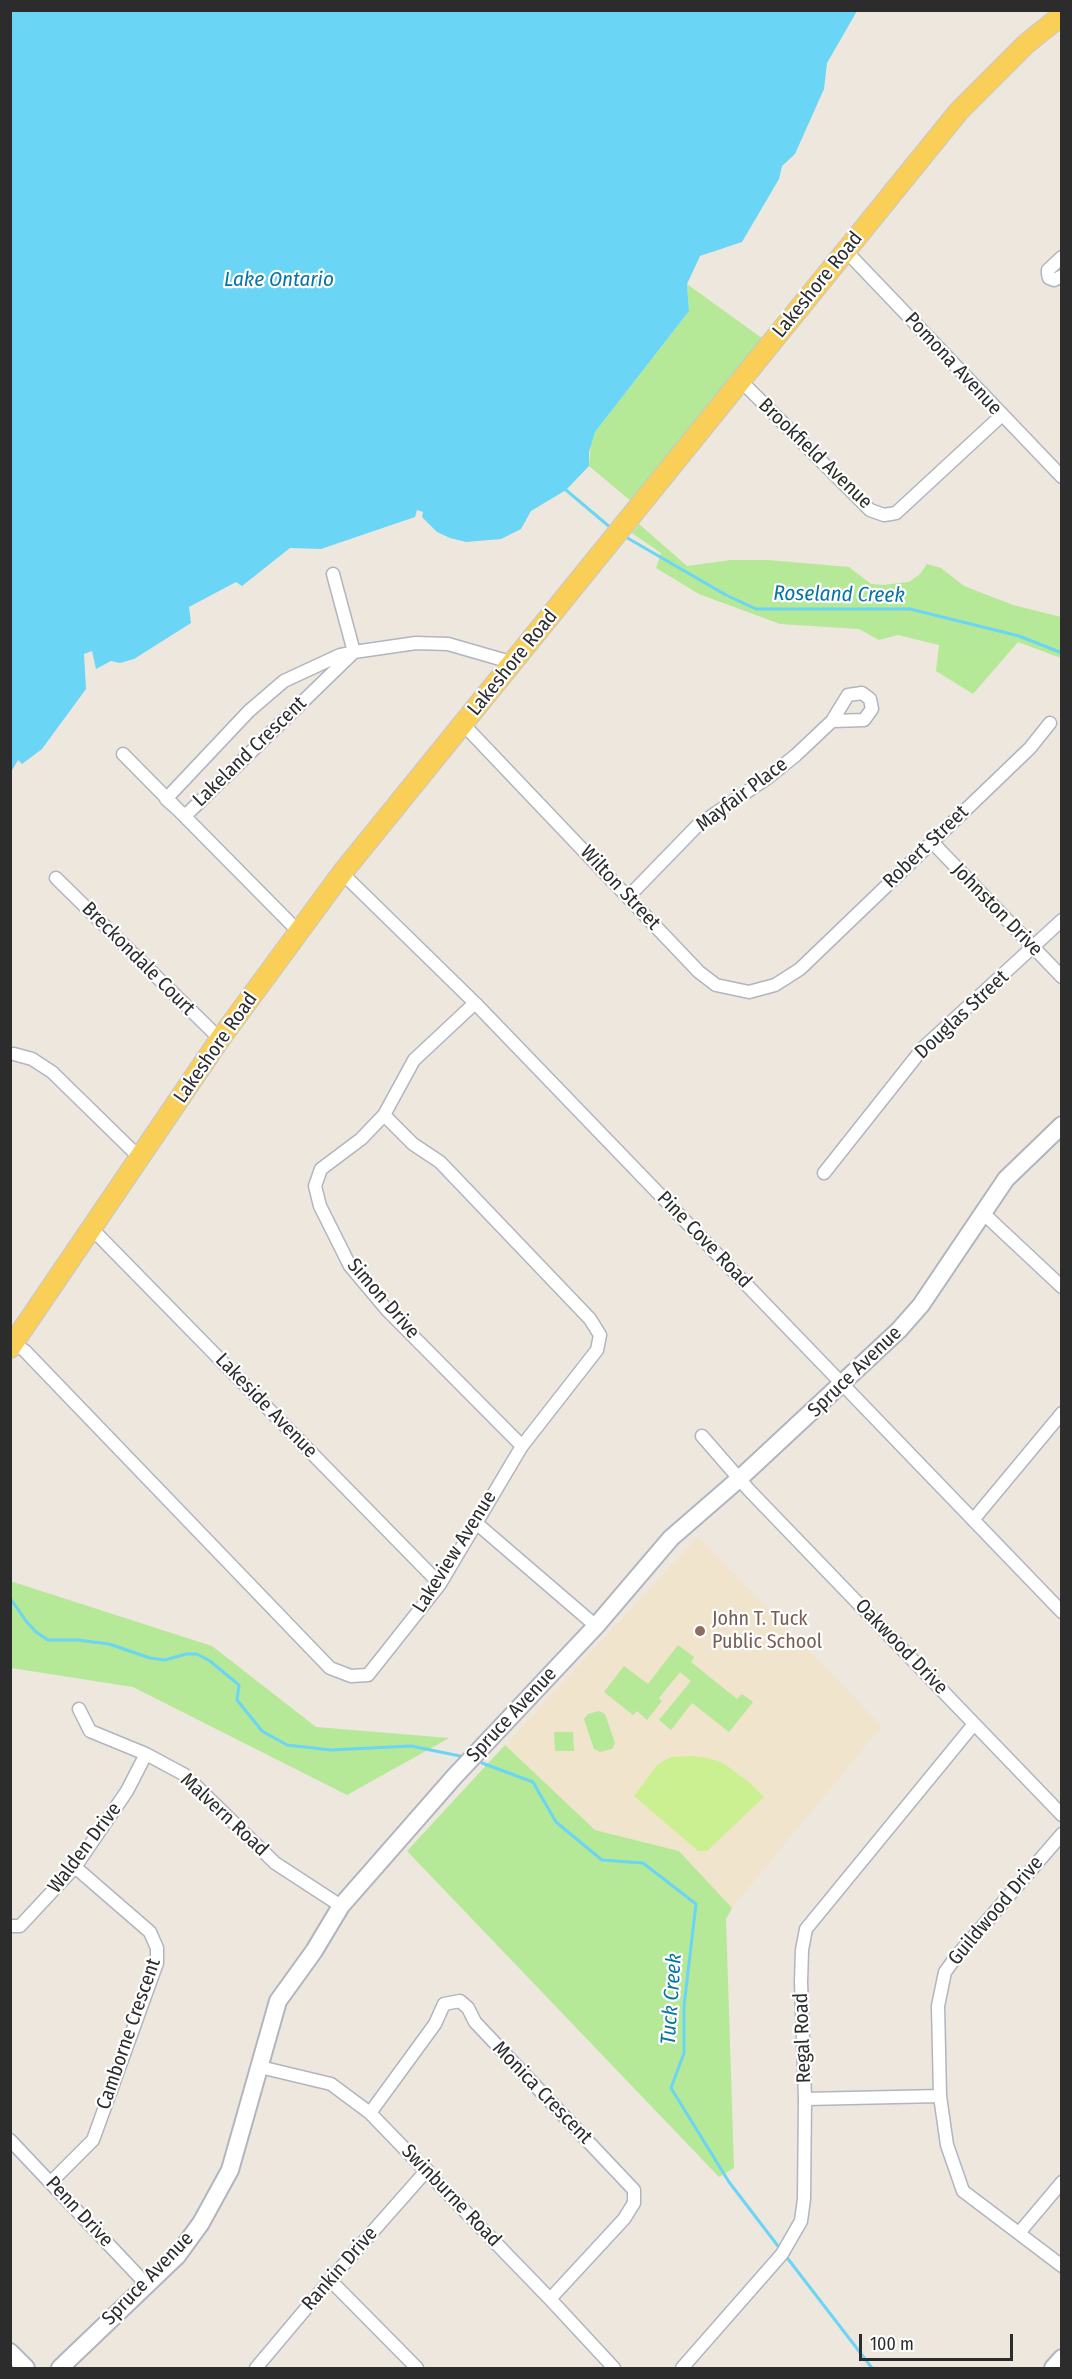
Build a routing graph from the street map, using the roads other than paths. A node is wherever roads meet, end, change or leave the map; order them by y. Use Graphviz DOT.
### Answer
graph roads {
  1 [pos="1062,15"];
  2 [pos="845,250"];
  3 [pos="1062,256"];
  4 [pos="1062,276"];
  5 [pos="740,380"];
  6 [pos="1002,415"];
  7 [pos="1062,477"];
  8 [pos="333,574"];
  9 [pos="354,652"];
  10 [pos="514,663"];
  11 [pos="832,721"];
  12 [pos="1050,723"];
  13 [pos="463,724"];
  14 [pos="123,753"];
  15 [pos="166,799"];
  16 [pos="932,842"];
  17 [pos="342,873"];
  18 [pos="56,878"];
  19 [pos="629,896"];
  20 [pos="1062,920"];
  21 [pos="298,932"];
  22 [pos="1033,948"];
  23 [pos="800,969"];
  24 [pos="1062,978"];
  25 [pos="475,1003"];
  26 [pos="220,1039"];
  27 [pos="14,1054"];
  28 [pos="384,1115"];
  29 [pos="1062,1125"];
  30 [pos="140,1158"];
  31 [pos="824,1173"];
  32 [pos="984,1214"];
  33 [pos="90,1230"];
  34 [pos="1062,1287"];
  35 [pos="12,1345"];
  36 [pos="843,1385"];
  37 [pos="1062,1413"];
  38 [pos="702,1436"];
  39 [pos="522,1446"];
  40 [pos="740,1479"];
  41 [pos="973,1520"];
  42 [pos="475,1522"];
  43 [pos="440,1584"];
  44 [pos="1062,1612"];
  45 [pos="596,1626"];
  46 [pos="79,1710"];
  47 [pos="974,1724"];
  48 [pos="146,1754"];
  49 [pos="1062,1815"];
  50 [pos="1062,1834"];
  51 [pos="75,1867"];
  52 [pos="341,1906"];
  53 [pos="10,1926"];
  54 [pos="260,2067"];
  55 [pos="940,2096"];
  56 [pos="805,2099"];
  57 [pos="370,2113"];
  58 [pos="10,2140"];
  59 [pos="427,2170"];
  60 [pos="51,2182"];
  61 [pos="1062,2182"];
  62 [pos="1019,2233"];
  63 [pos="1062,2266"];
  64 [pos="330,2280"];
  65 [pos="147,2285"];
  66 [pos="550,2299"];
  67 [pos="10,2352"];
  68 [pos="1062,2358"];
  69 [pos="26,2368"];
  70 [pos="60,2368"];
  71 [pos="256,2368"];
  72 [pos="417,2368"];
  73 [pos="614,2368"];
  74 [pos="682,2368"];
  75 [pos="1053,2368"];
  1 -- 2 [label="main road, Lakeshore Road"];
  2 -- 5 [label="main road, Lakeshore Road"];
  2 -- 6 [label="street, Pomona Avenue"];
  3 -- 4 [label="street"];
  5 -- 6 [label="street, Brookfield Avenue"];
  5 -- 10 [label="main road, Lakeshore Road"];
  6 -- 7 [label="street, Pomona Avenue"];
  8 -- 9 [label="street"];
  9 -- 10 [label="street, Lakeland Crescent"];
  9 -- 15 [label="street, Lakeland Crescent"];
  9 -- 15 [label="street, Lakeland Crescent"];
  10 -- 13 [label="main road, Lakeshore Road"];
  11 -- 19 [label="street, Mayfair Place"];
  12 -- 16 [label="street, Robert Street"];
  13 -- 17 [label="main road, Lakeshore Road"];
  13 -- 19 [label="street, Wilton Street"];
  14 -- 15 [label="street"];
  15 -- 21 [label="street"];
  16 -- 22 [label="street, Johnston Drive"];
  16 -- 23 [label="street, Robert Street"];
  17 -- 21 [label="main road, Lakeshore Road"];
  17 -- 25 [label="street, Pine Cove Road"];
  18 -- 26 [label="street, Breckondale Court"];
  19 -- 23 [label="street, Wilton Street"];
  20 -- 22 [label="street, Douglas Street"];
  21 -- 26 [label="main road, Lakeshore Road"];
  22 -- 24 [label="street, Johnston Drive"];
  22 -- 31 [label="street, Douglas Street"];
  25 -- 28 [label="street, Simon Drive"];
  25 -- 36 [label="street, Pine Cove Road"];
  26 -- 30 [label="main road, Lakeshore Road"];
  27 -- 30 [label="street"];
  28 -- 39 [label="street, Simon Drive"];
  28 -- 39 [label="street, Lakeview Avenue"];
  29 -- 32 [label="street, Spruce Avenue"];
  30 -- 33 [label="main road, Lakeshore Road"];
  32 -- 34 [label="street"];
  32 -- 36 [label="street, Spruce Avenue"];
  33 -- 35 [label="main road, Lakeshore Road"];
  33 -- 43 [label="street, Lakeside Avenue"];
  35 -- 43 [label="street, Lakeview Avenue"];
  36 -- 40 [label="street, Spruce Avenue"];
  36 -- 41 [label="street, Pine Cove Road"];
  37 -- 41 [label="street"];
  38 -- 40 [label="street, Oakwood Drive"];
  39 -- 42 [label="street, Lakeview Avenue"];
  40 -- 45 [label="street, Spruce Avenue"];
  40 -- 47 [label="street, Oakwood Drive"];
  41 -- 44 [label="street, Pine Cove Road"];
  42 -- 43 [label="street, Lakeview Avenue"];
  42 -- 45 [label="street"];
  45 -- 52 [label="street, Spruce Avenue"];
  46 -- 48 [label="street, Malvern Road"];
  47 -- 49 [label="street, Oakwood Drive"];
  47 -- 56 [label="street, Regal Road"];
  48 -- 51 [label="street, Walden Drive"];
  48 -- 52 [label="street, Malvern Road"];
  50 -- 55 [label="street, Guildwood Drive"];
  51 -- 53 [label="street, Walden Drive"];
  51 -- 60 [label="street, Camborne Crescent"];
  52 -- 54 [label="street, Spruce Avenue"];
  54 -- 57 [label="street, Swinburne Road"];
  54 -- 65 [label="street, Spruce Avenue"];
  55 -- 56 [label="street"];
  55 -- 62 [label="street, Guildwood Drive"];
  56 -- 74 [label="street, Regal Road"];
  57 -- 59 [label="street, Swinburne Road"];
  57 -- 66 [label="street, Monica Crescent"];
  58 -- 60 [label="street, Penn Drive"];
  59 -- 64 [label="street, Rankin Drive"];
  59 -- 66 [label="street, Swinburne Road"];
  60 -- 65 [label="street, Penn Drive"];
  61 -- 62 [label="street"];
  62 -- 63 [label="street, Guildwood Drive"];
  64 -- 71 [label="street, Rankin Drive"];
  64 -- 72 [label="street"];
  65 -- 70 [label="street, Spruce Avenue"];
  66 -- 73 [label="street, Swinburne Road"];
  67 -- 69 [label="street"];
  68 -- 75 [label="street"];
}
